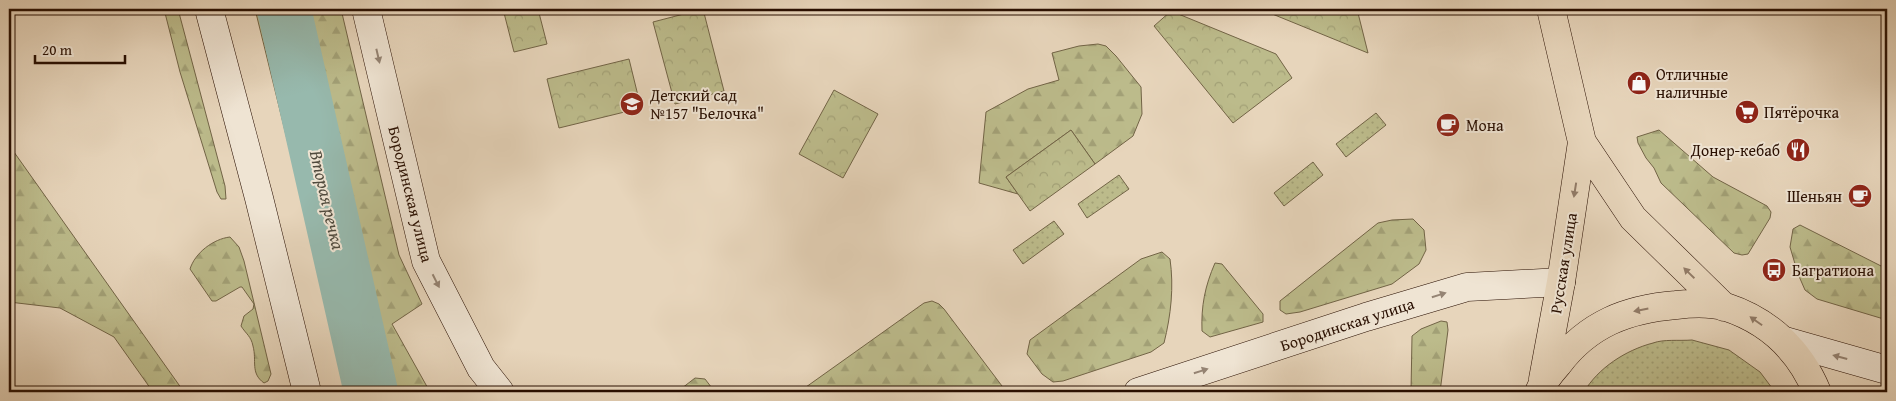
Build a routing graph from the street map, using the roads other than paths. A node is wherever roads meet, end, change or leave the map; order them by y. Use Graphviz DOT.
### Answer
graph roads {
  1 [pos="209,9"];
  2 [pos="366,9"];
  3 [pos="1551,9"];
  4 [pos="1582,142"];
  5 [pos="1561,282"];
  6 [pos="1724,307"];
  7 [pos="1785,341"];
  8 [pos="1887,370"];
  9 [pos="1541,388"];
  10 [pos="307,392"];
  11 [pos="500,392"];
  12 [pos="1138,392"];
  13 [pos="1817,392"];
  1 -- 10 [label="main road"];
  2 -- 11 [label="main road, Бородинская улица, one-way"];
  3 -- 4 [label="main road, Русская улица"];
  4 -- 5 [label="main road, Русская улица, one-way"];
  6 -- 4 [label="main road, Русская улица, one-way"];
  5 -- 9 [label="main road, Русская улица"];
  12 -- 5 [label="main road, Бородинская улица, one-way"];
  7 -- 6 [label="main road, one-way"];
  6 -- 9 [label="main road, one-way"];
  8 -- 7 [label="main road, one-way"];
  7 -- 13 [label="main road"];
}
